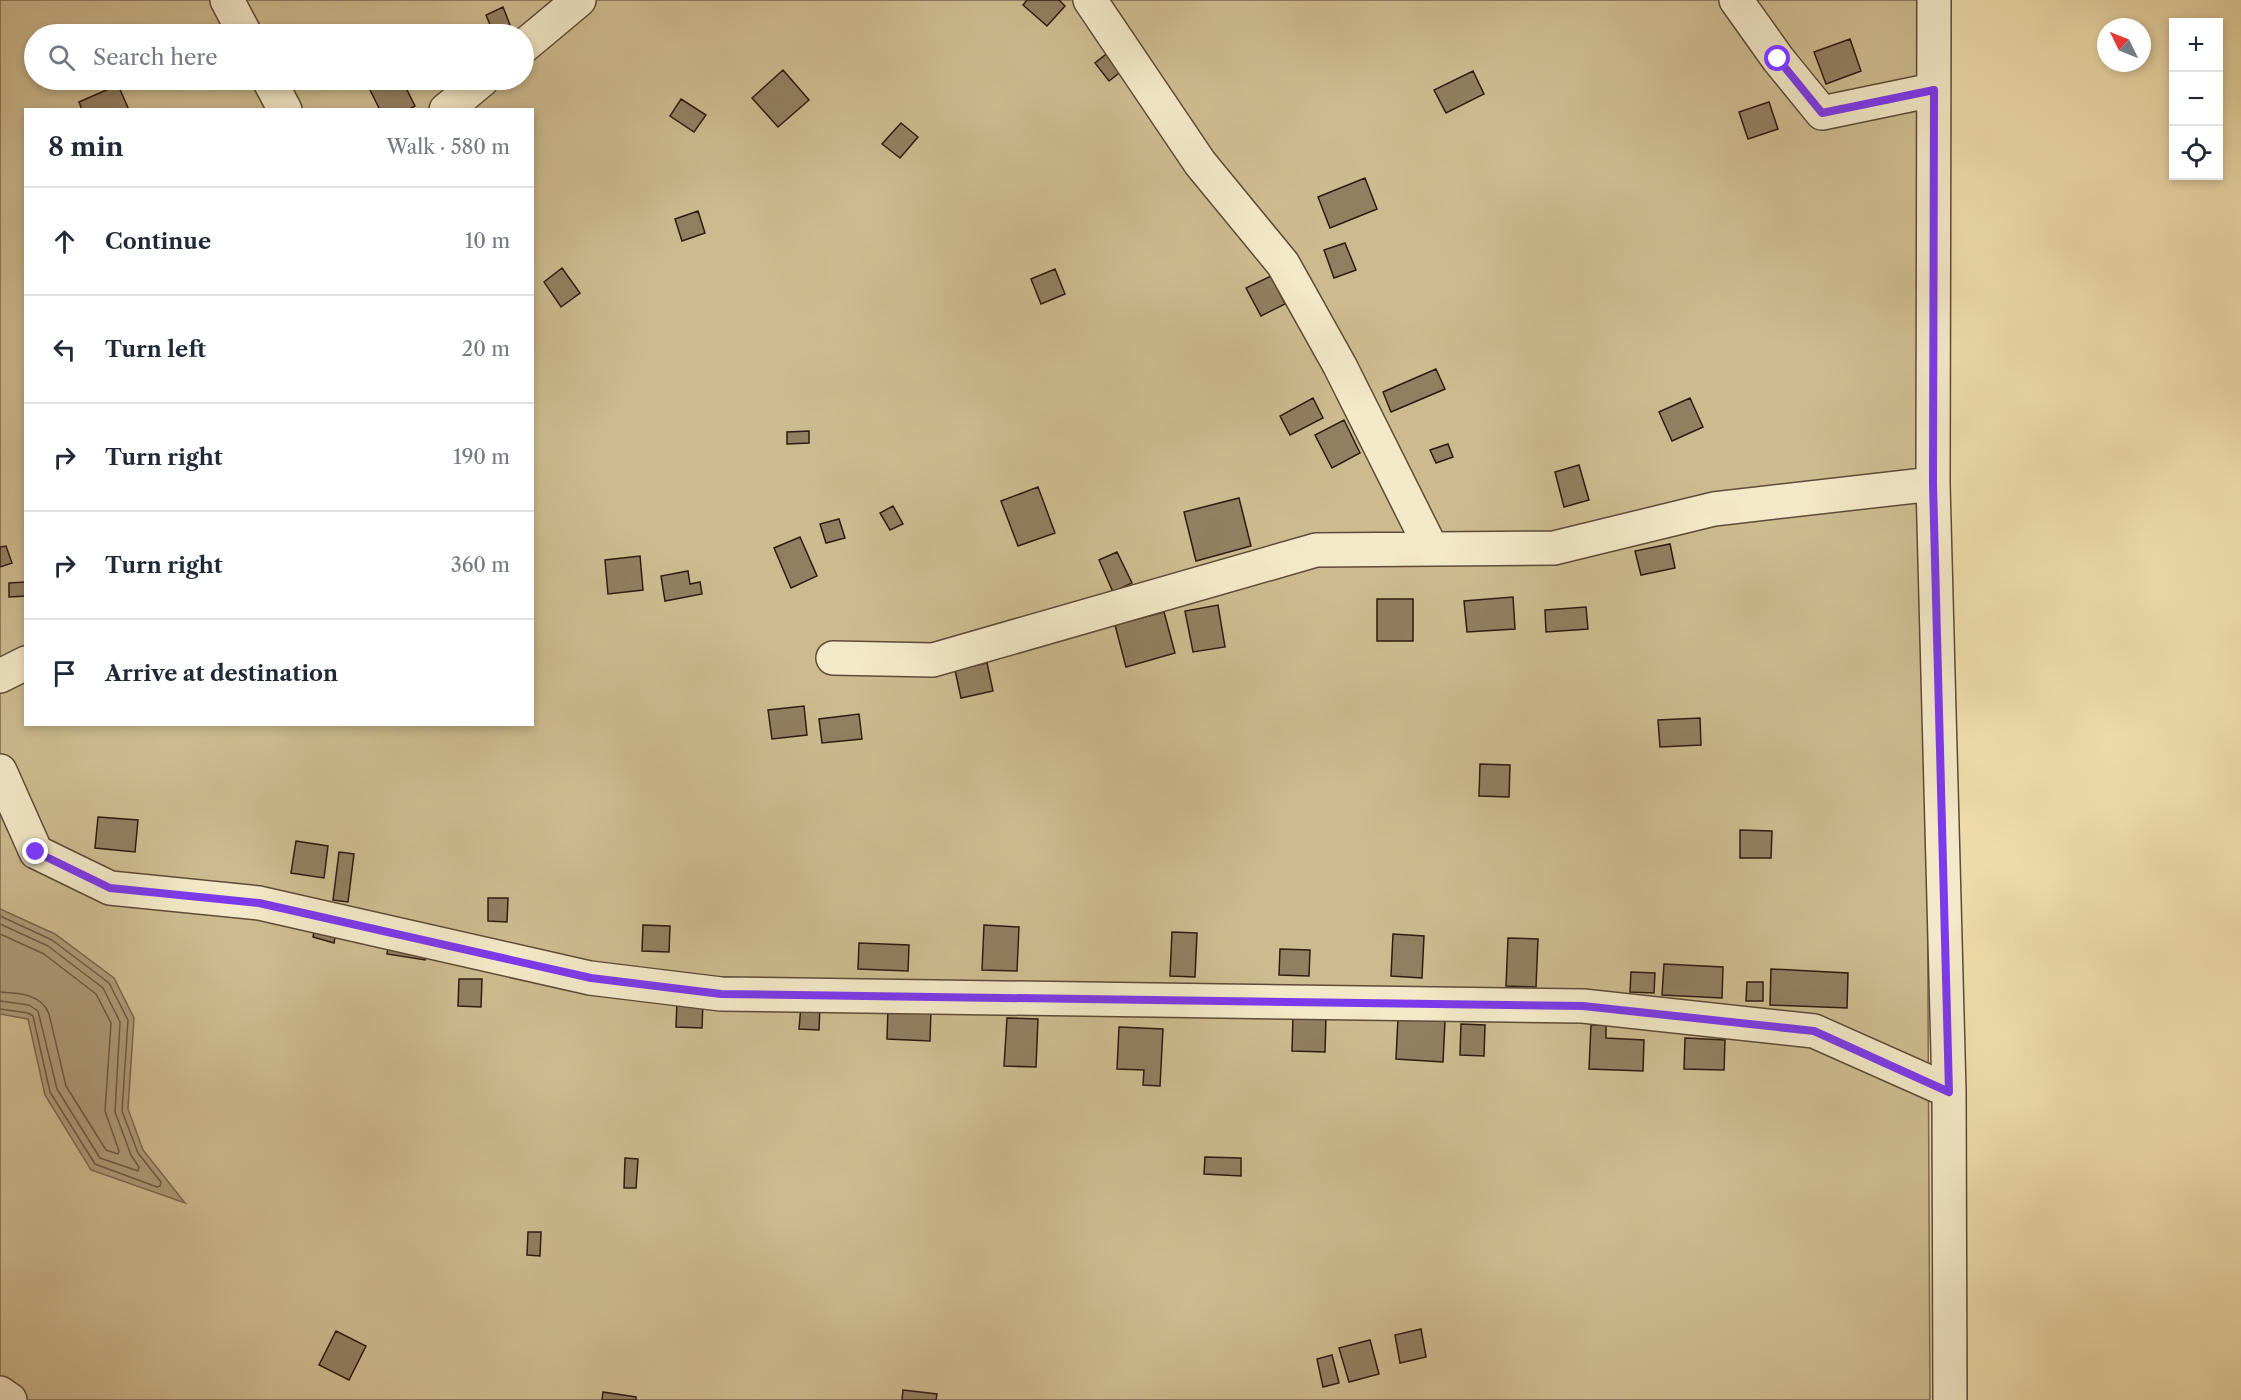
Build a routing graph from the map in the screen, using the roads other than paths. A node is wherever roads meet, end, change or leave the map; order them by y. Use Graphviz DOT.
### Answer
graph roads {
  1 [pos="227,0"];
  2 [pos="579,0"];
  3 [pos="1090,0"];
  4 [pos="1736,0"];
  5 [pos="1934,0"];
  6 [pos="240,24"];
  7 [pos="534,38"];
  8 [pos="274,90"];
  9 [pos="470,90"];
  10 [pos="1934,90"];
  11 [pos="284,108"];
  12 [pos="448,108"];
  13 [pos="1933,484"];
  14 [pos="1431,548"];
  15 [pos="833,658"];
  16 [pos="24,664"];
  17 [pos="0,676"];
  18 [pos="0,771"];
  19 [pos="1949,1092"];
  20 [pos="0,1394"];
  21 [pos="10,1400"];
  22 [pos="1950,1400"];
  1 -- 6 [label="street"];
  2 -- 7 [label="street"];
  3 -- 14 [label="street"];
  4 -- 10 [label="street"];
  5 -- 10 [label="street"];
  8 -- 11 [label="street"];
  9 -- 12 [label="street"];
  10 -- 13 [label="street"];
  13 -- 14 [label="street"];
  13 -- 19 [label="street"];
  14 -- 15 [label="street"];
  16 -- 17 [label="street"];
  18 -- 19 [label="street"];
  19 -- 22 [label="street"];
  20 -- 21 [label="street"];
}
